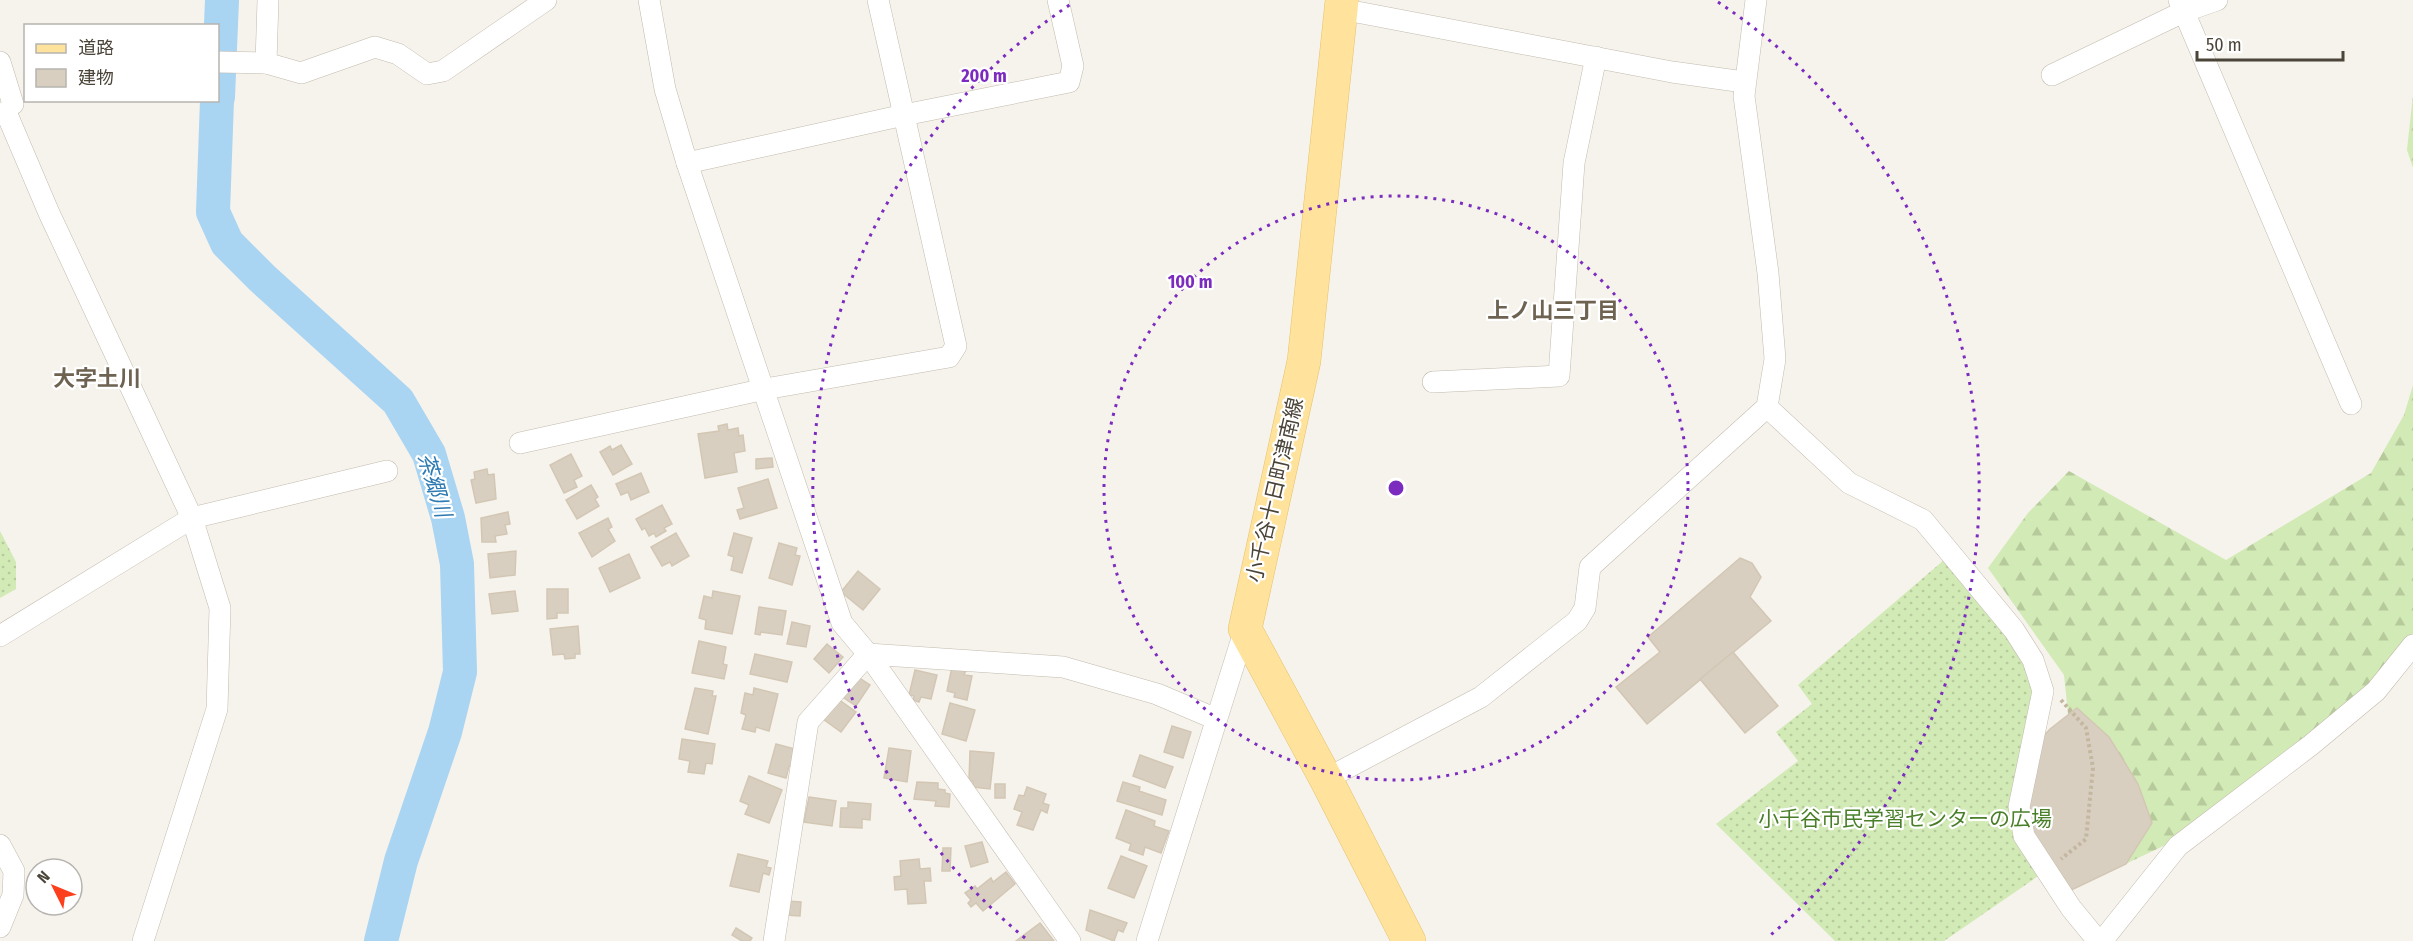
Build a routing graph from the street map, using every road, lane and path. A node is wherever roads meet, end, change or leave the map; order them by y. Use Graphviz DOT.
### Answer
graph roads {
  1 [pos="268,0"];
  2 [pos="546,0"];
  3 [pos="649,0"];
  4 [pos="878,0"];
  5 [pos="1058,0"];
  6 [pos="1756,0"];
  7 [pos="2217,0"];
  8 [pos="1342,4"];
  9 [pos="2181,6"];
  10 [pos="1596,57"];
  11 [pos="0,62"];
  12 [pos="219,62"];
  13 [pos="266,63"];
  14 [pos="2052,75"];
  15 [pos="1744,82"];
  16 [pos="11,108"];
  17 [pos="904,115"];
  18 [pos="687,164"];
  19 [pos="1433,382"];
  20 [pos="765,389"];
  21 [pos="2351,404"];
  22 [pos="1767,407"];
  23 [pos="520,444"];
  24 [pos="387,471"];
  25 [pos="192,518"];
  26 [pos="1245,629"];
  27 [pos="0,636"];
  28 [pos="2413,645"];
  29 [pos="867,654"];
  30 [pos="2037,672"];
  31 [pos="1216,719"];
  32 [pos="1326,779"];
  33 [pos="0,845"];
  34 [pos="2047,870"];
  35 [pos="0,927"];
  36 [pos="143,941"];
  37 [pos="774,941"];
  38 [pos="1070,941"];
  39 [pos="1147,941"];
  40 [pos="1408,941"];
  41 [pos="2100,941"];
  1 -- 13 [label="street"];
  2 -- 13 [label="street"];
  3 -- 18 [label="street"];
  4 -- 17 [label="street"];
  5 -- 17 [label="street"];
  6 -- 15 [label="street"];
  7 -- 9 [label="street"];
  8 -- 10 [label="street"];
  8 -- 26 [label="main road, 小千谷十日町津南線"];
  9 -- 14 [label="street"];
  9 -- 21 [label="street"];
  10 -- 15 [label="street"];
  10 -- 19 [label="street"];
  11 -- 16 [label="street"];
  12 -- 13 [label="street"];
  15 -- 22 [label="street"];
  16 -- 25 [label="street"];
  17 -- 18 [label="street"];
  17 -- 20 [label="street"];
  18 -- 20 [label="street"];
  20 -- 23 [label="street"];
  20 -- 29 [label="street"];
  22 -- 30 [label="street"];
  22 -- 32 [label="street"];
  24 -- 25 [label="street"];
  25 -- 27 [label="street"];
  25 -- 36 [label="street"];
  26 -- 31 [label="street"];
  26 -- 32 [label="main road"];
  28 -- 41 [label="street"];
  29 -- 31 [label="street"];
  29 -- 37 [label="street"];
  29 -- 38 [label="street"];
  30 -- 34 [label="street"];
  30 -- 34 [label="path"];
  31 -- 39 [label="street"];
  32 -- 40 [label="main road"];
  33 -- 35 [label="street"];
  34 -- 41 [label="street"];
}
